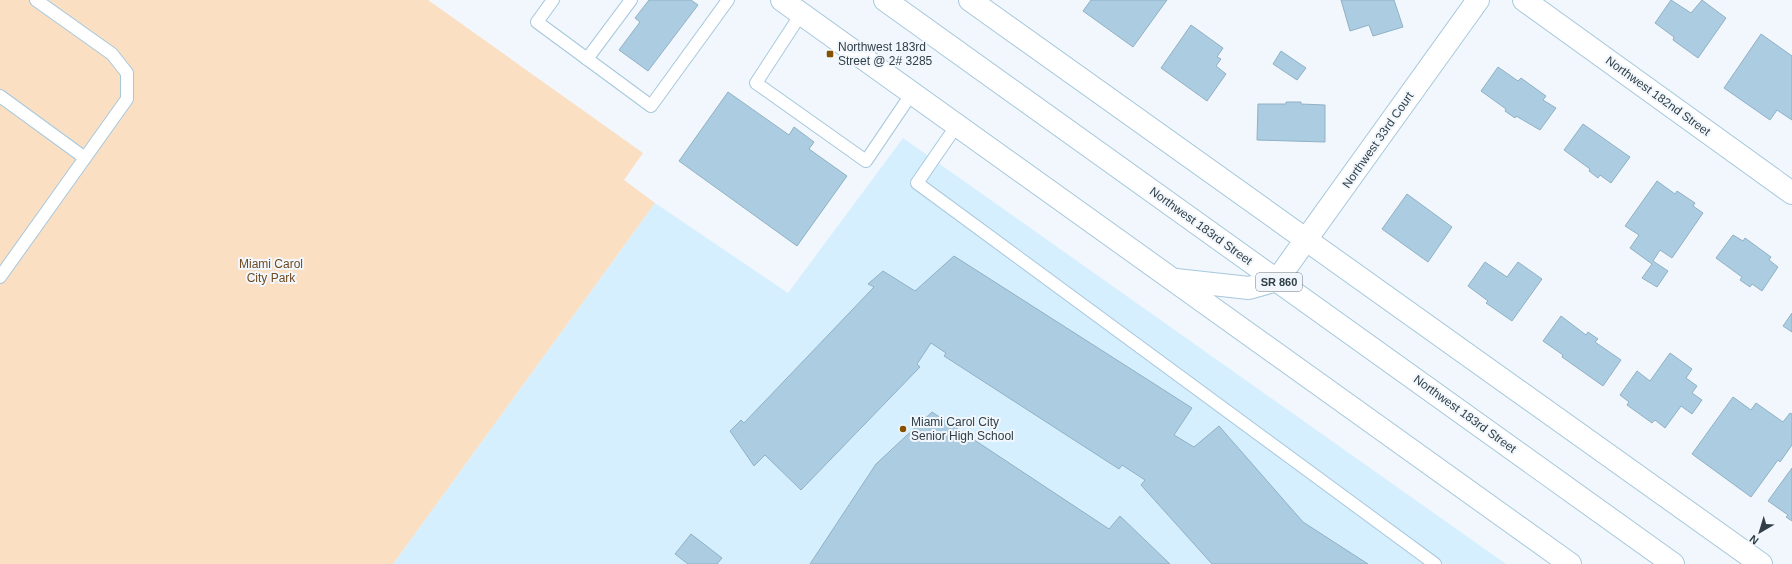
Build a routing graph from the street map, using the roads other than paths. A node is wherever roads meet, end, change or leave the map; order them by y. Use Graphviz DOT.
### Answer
graph roads {
  1 [pos="36,0"];
  2 [pos="553,0"];
  3 [pos="631,0"];
  4 [pos="728,0"];
  5 [pos="782,0"];
  6 [pos="885,0"];
  7 [pos="970,0"];
  8 [pos="1478,0"];
  9 [pos="1524,0"];
  10 [pos="801,14"];
  11 [pos="587,59"];
  12 [pos="912,93"];
  13 [pos="0,96"];
  14 [pos="957,125"];
  15 [pos="85,158"];
  16 [pos="1792,193"];
  17 [pos="1307,240"];
  18 [pos="0,277"];
  19 [pos="1173,280"];
  20 [pos="1278,280"];
  21 [pos="1565,563"];
  22 [pos="1434,564"];
  23 [pos="1673,564"];
  24 [pos="1761,564"];
  1 -- 15 [label="lane"];
  2 -- 11 [label="lane"];
  3 -- 11 [label="lane"];
  4 -- 11 [label="lane"];
  5 -- 10 [label="main road"];
  6 -- 20 [label="main road, Northwest 183rd Street / SR 860"];
  7 -- 17 [label="main road"];
  8 -- 17 [label="main road, Northwest 33rd Court"];
  9 -- 16 [label="main road, Northwest 182nd Street"];
  10 -- 12 [label="main road"];
  10 -- 12 [label="lane"];
  12 -- 14 [label="main road"];
  13 -- 15 [label="lane"];
  14 -- 19 [label="main road"];
  14 -- 22 [label="lane"];
  15 -- 18 [label="lane"];
  17 -- 20 [label="main road, Northwest 33rd Court"];
  17 -- 24 [label="main road"];
  19 -- 20 [label="main road"];
  19 -- 21 [label="main road"];
  20 -- 23 [label="main road, Northwest 183rd Street / SR 860"];
}
